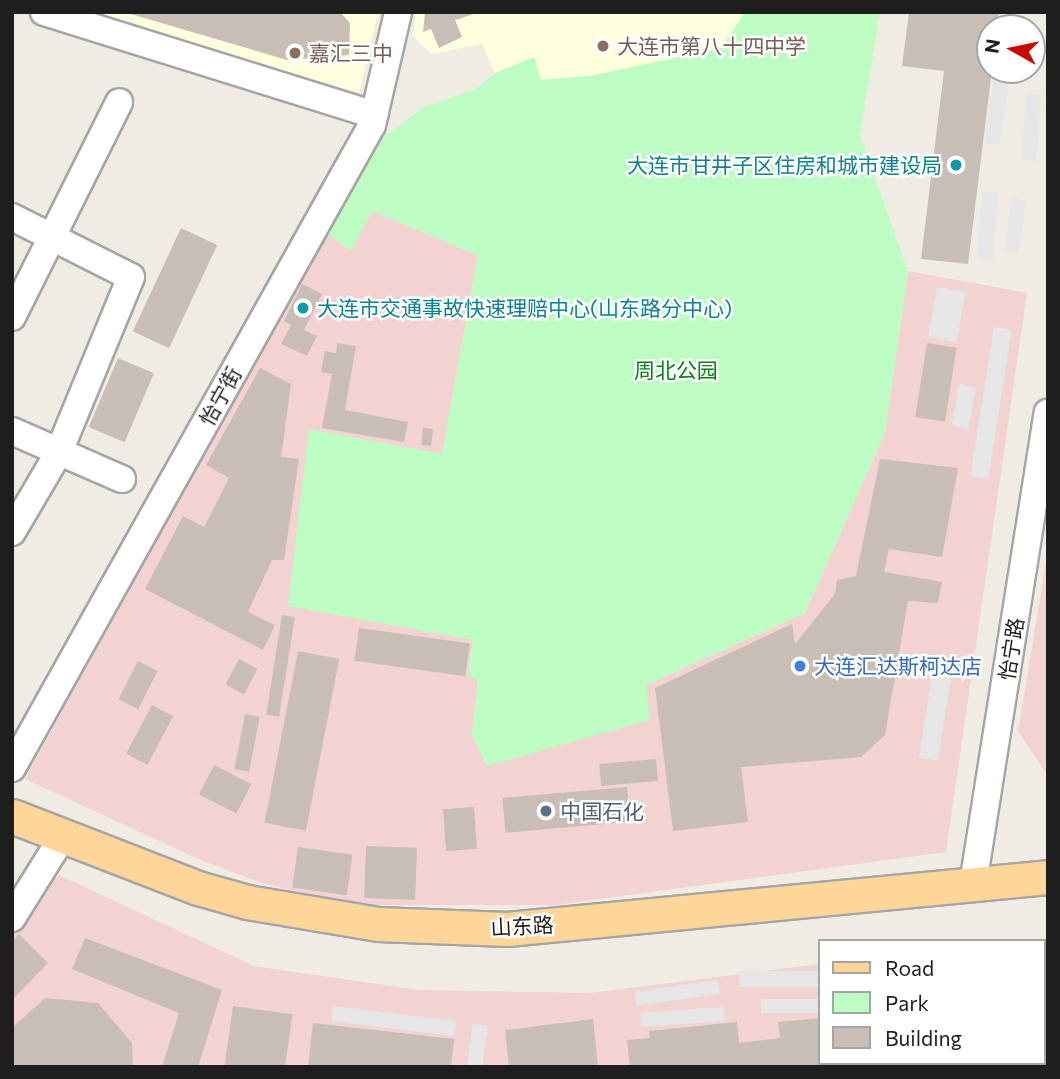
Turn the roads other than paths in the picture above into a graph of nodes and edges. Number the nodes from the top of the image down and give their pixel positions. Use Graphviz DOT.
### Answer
graph roads {
  1 [pos="44,12"];
  2 [pos="398,12"];
  3 [pos="119,102"];
  4 [pos="374,115"];
  5 [pos="12,217"];
  6 [pos="52,237"];
  7 [pos="12,317"];
  8 [pos="1048,413"];
  9 [pos="12,431"];
  10 [pos="59,452"];
  11 [pos="122,479"];
  12 [pos="12,532"];
  13 [pos="12,768"];
  14 [pos="12,816"];
  15 [pos="63,836"];
  16 [pos="1048,877"];
  17 [pos="973,884"];
  18 [pos="12,918"];
  1 -- 4 [label="street"];
  2 -- 4 [label="street, 怡宁街"];
  3 -- 6 [label="street"];
  4 -- 13 [label="street, 怡宁街"];
  5 -- 6 [label="street"];
  6 -- 7 [label="street"];
  6 -- 10 [label="street"];
  8 -- 17 [label="street, 怡宁路"];
  9 -- 10 [label="street"];
  10 -- 11 [label="street"];
  10 -- 12 [label="street"];
  14 -- 15 [label="main road, 山东路"];
  15 -- 17 [label="main road, 山东路"];
  15 -- 18 [label="street"];
  16 -- 17 [label="main road, 山东路"];
}
